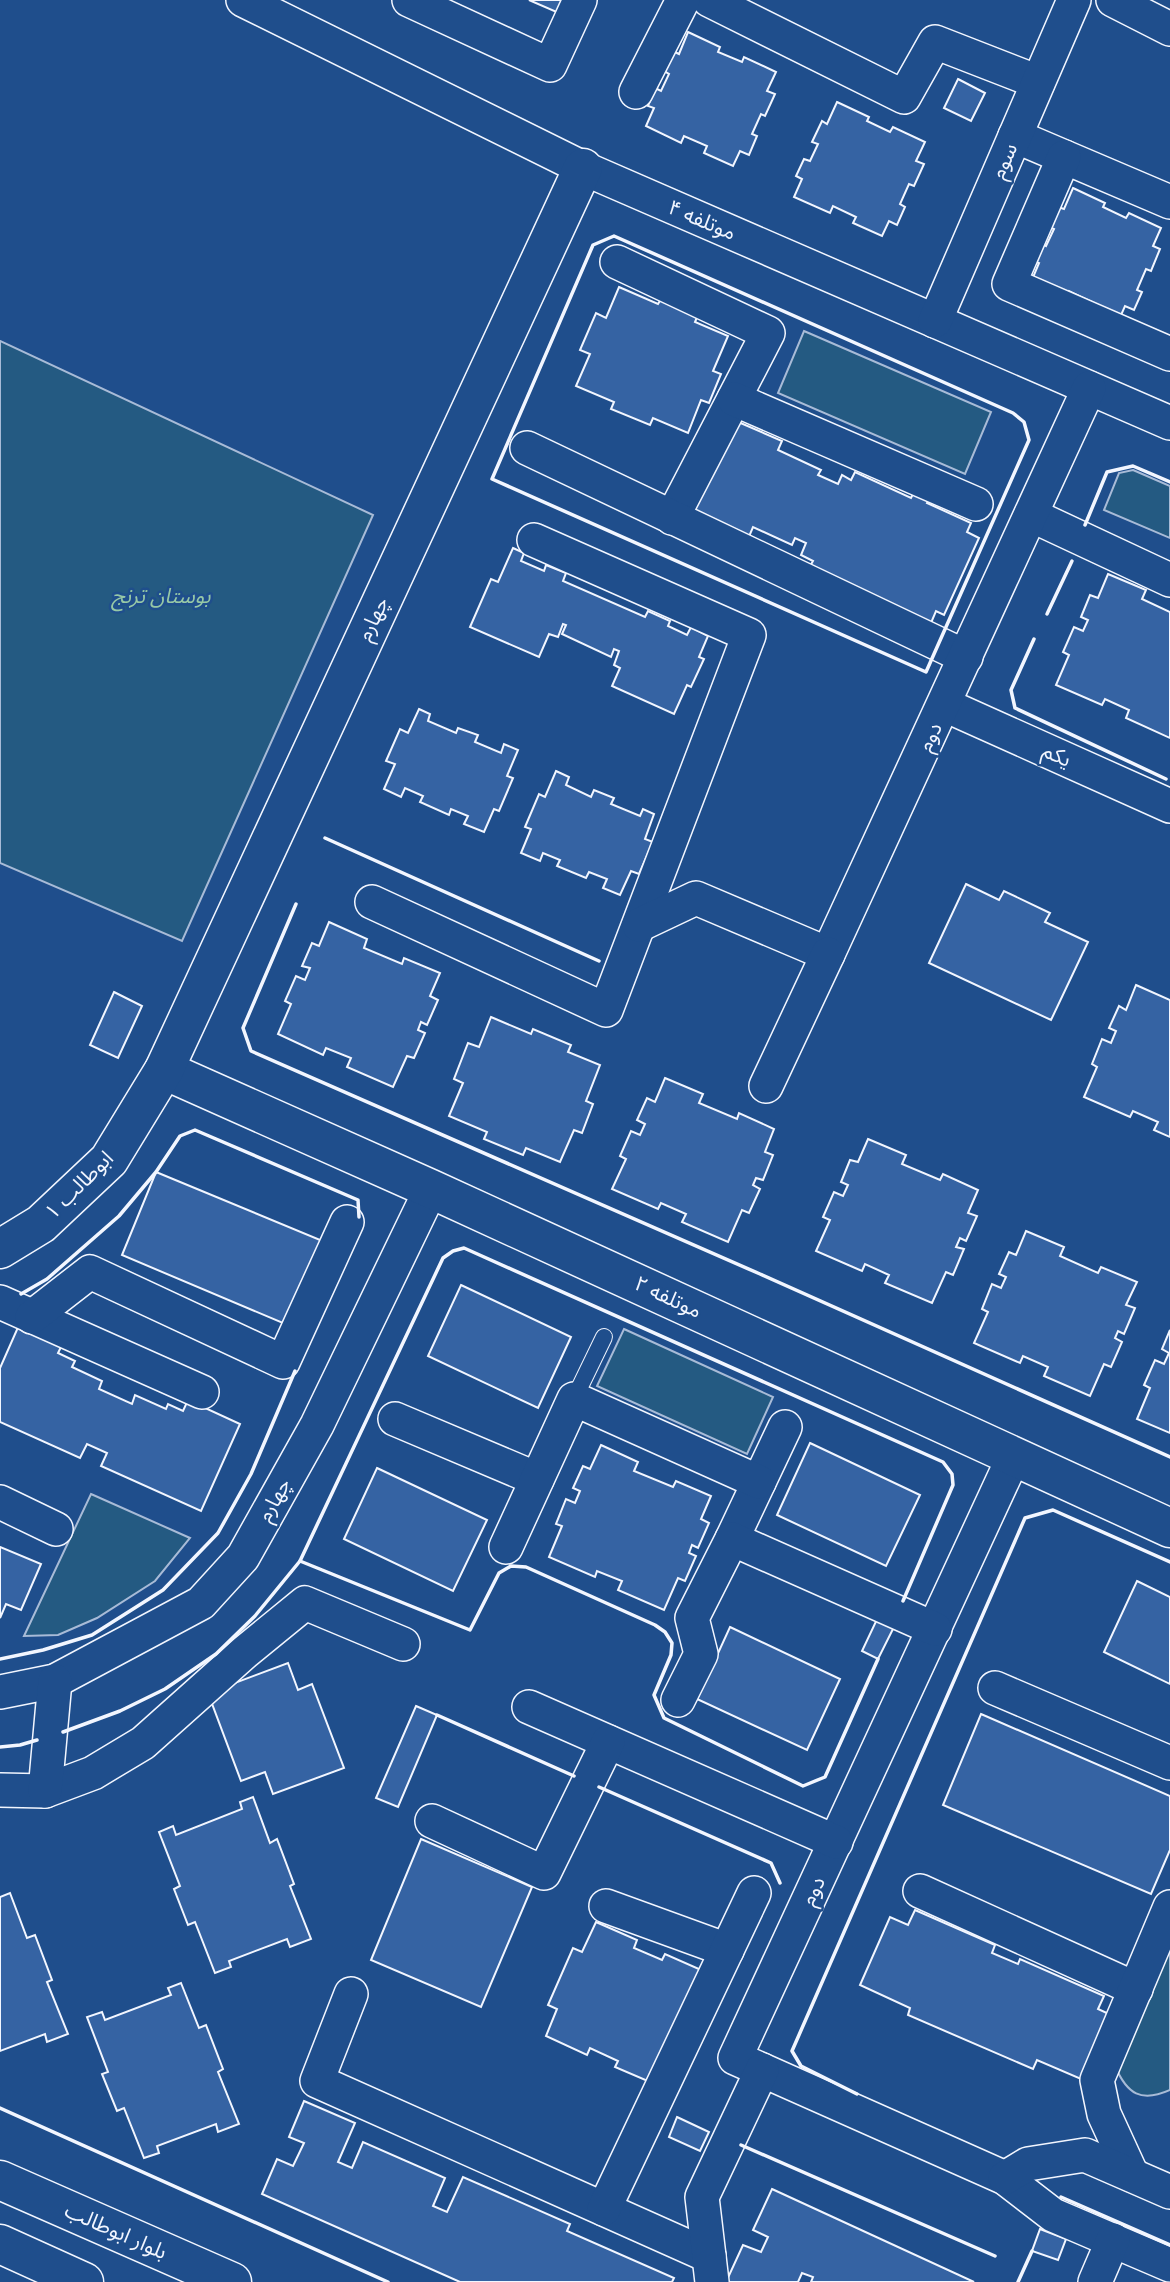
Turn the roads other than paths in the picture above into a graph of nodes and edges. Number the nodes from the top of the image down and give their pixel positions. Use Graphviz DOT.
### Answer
graph roads {
  1 [pos="243,0"];
  2 [pos="409,0"];
  3 [pos="580,0"];
  4 [pos="683,0"];
  5 [pos="709,0"];
  6 [pos="1074,0"];
  7 [pos="1123,2"];
  8 [pos="1170,29"];
  9 [pos="1038,82"];
  10 [pos="636,92"];
  11 [pos="1015,136"];
  12 [pos="1064,157"];
  13 [pos="583,168"];
  14 [pos="1170,202"];
  15 [pos="617,262"];
  16 [pos="935,321"];
  17 [pos="1170,354"];
  18 [pos="1089,388"];
  19 [pos="734,399"];
  20 [pos="1170,423"];
  21 [pos="527,448"];
  22 [pos="976,504"];
  23 [pos="1031,515"];
  24 [pos="673,518"];
  25 [pos="534,540"];
  26 [pos="1170,580"];
  27 [pos="966,657"];
  28 [pos="945,705"];
  29 [pos="1170,806"];
  30 [pos="372,902"];
  31 [pos="639,925"];
  32 [pos="828,954"];
  33 [pos="164,1070"];
  34 [pos="766,1086"];
  35 [pos="431,1189"];
  36 [pos="347,1222"];
  37 [pos="0,1249"];
  38 [pos="0,1303"];
  39 [pos="32,1317"];
  40 [pos="604,1337"];
  41 [pos="202,1392"];
  42 [pos="574,1399"];
  43 [pos="395,1419"];
  44 [pos="785,1427"];
  45 [pos="1014,1456"];
  46 [pos="537,1479"];
  47 [pos="759,1482"];
  48 [pos="0,1502"];
  49 [pos="1170,1528"];
  50 [pos="56,1529"];
  51 [pos="732,1539"];
  52 [pos="506,1547"];
  53 [pos="934,1629"];
  54 [pos="403,1644"];
  55 [pos="55,1681"];
  56 [pos="995,1688"];
  57 [pos="0,1692"];
  58 [pos="678,1700"];
  59 [pos="529,1707"];
  60 [pos="608,1742"];
  61 [pos="1170,1763"];
  62 [pos="0,1790"];
  63 [pos="45,1791"];
  64 [pos="432,1821"];
  65 [pos="836,1842"];
  66 [pos="920,1891"];
  67 [pos="754,1893"];
  68 [pos="606,1906"];
  69 [pos="1170,1907"];
  70 [pos="727,1950"];
  71 [pos="1136,1989"];
  72 [pos="351,1994"];
  73 [pos="761,2070"];
  74 [pos="1132,2175"];
  75 [pos="1004,2178"];
  76 [pos="0,2180"];
  77 [pos="1170,2192"];
  78 [pos="604,2209"];
  79 [pos="1113,2240"];
  80 [pos="0,2244"];
  81 [pos="1170,2265"];
  82 [pos="710,2269"];
  83 [pos="85,2282"];
  84 [pos="232,2282"];
  85 [pos="1095,2282"];
  1 -- 13 [label="street, موتلفه ۴"];
  2 -- 3 [label="street"];
  4 -- 10 [label="street"];
  5 -- 9 [label="street"];
  6 -- 9 [label="street, سوم"];
  7 -- 8 [label="street"];
  9 -- 11 [label="street, سوم"];
  11 -- 12 [label="street"];
  11 -- 16 [label="street, سوم"];
  12 -- 14 [label="street"];
  12 -- 17 [label="street"];
  13 -- 16 [label="street, موتلفه ۴"];
  13 -- 33 [label="street, چهارم"];
  15 -- 19 [label="street"];
  16 -- 18 [label="street, موتلفه ۴"];
  18 -- 20 [label="street, موتلفه ۴"];
  18 -- 23 [label="street, دوم"];
  19 -- 22 [label="street"];
  19 -- 24 [label="street"];
  21 -- 24 [label="street"];
  23 -- 26 [label="street"];
  23 -- 27 [label="street, دوم"];
  24 -- 27 [label="street"];
  25 -- 31 [label="street"];
  27 -- 28 [label="street, دوم"];
  28 -- 29 [label="street, یکم"];
  28 -- 32 [label="street, دوم"];
  30 -- 31 [label="street"];
  31 -- 32 [label="street"];
  32 -- 34 [label="street, دوم"];
  33 -- 35 [label="street, موتلفه ۲"];
  33 -- 37 [label="street, ابوطالب ۱"];
  35 -- 45 [label="street, موتلفه ۲"];
  35 -- 55 [label="street, چهارم"];
  36 -- 39 [label="street"];
  38 -- 39 [label="street"];
  39 -- 41 [label="street"];
  40 -- 42 [label="lane"];
  42 -- 46 [label="street"];
  42 -- 47 [label="street"];
  43 -- 46 [label="street"];
  44 -- 47 [label="street"];
  45 -- 49 [label="street, موتلفه ۲"];
  45 -- 53 [label="street, دوم"];
  46 -- 52 [label="street"];
  47 -- 51 [label="street"];
  48 -- 50 [label="street"];
  51 -- 53 [label="street"];
  51 -- 58 [label="street"];
  53 -- 65 [label="street, دوم"];
  54 -- 63 [label="street"];
  55 -- 57 [label="street, چهارم"];
  55 -- 63 [label="street"];
  56 -- 61 [label="street"];
  59 -- 60 [label="street"];
  60 -- 64 [label="street"];
  60 -- 65 [label="street"];
  62 -- 63 [label="street"];
  65 -- 73 [label="street, دوم"];
  66 -- 71 [label="street"];
  67 -- 70 [label="street"];
  68 -- 70 [label="street"];
  69 -- 71 [label="street"];
  70 -- 78 [label="street"];
  71 -- 74 [label="street"];
  72 -- 78 [label="street"];
  73 -- 75 [label="street, دوم"];
  73 -- 82 [label="street"];
  74 -- 75 [label="street"];
  74 -- 77 [label="street"];
  75 -- 79 [label="street, دوم"];
  76 -- 84 [label="street, بلوار ابوطالب"];
  78 -- 82 [label="street"];
  79 -- 81 [label="street, دوم"];
  79 -- 85 [label="street"];
  80 -- 83 [label="street"];
}
